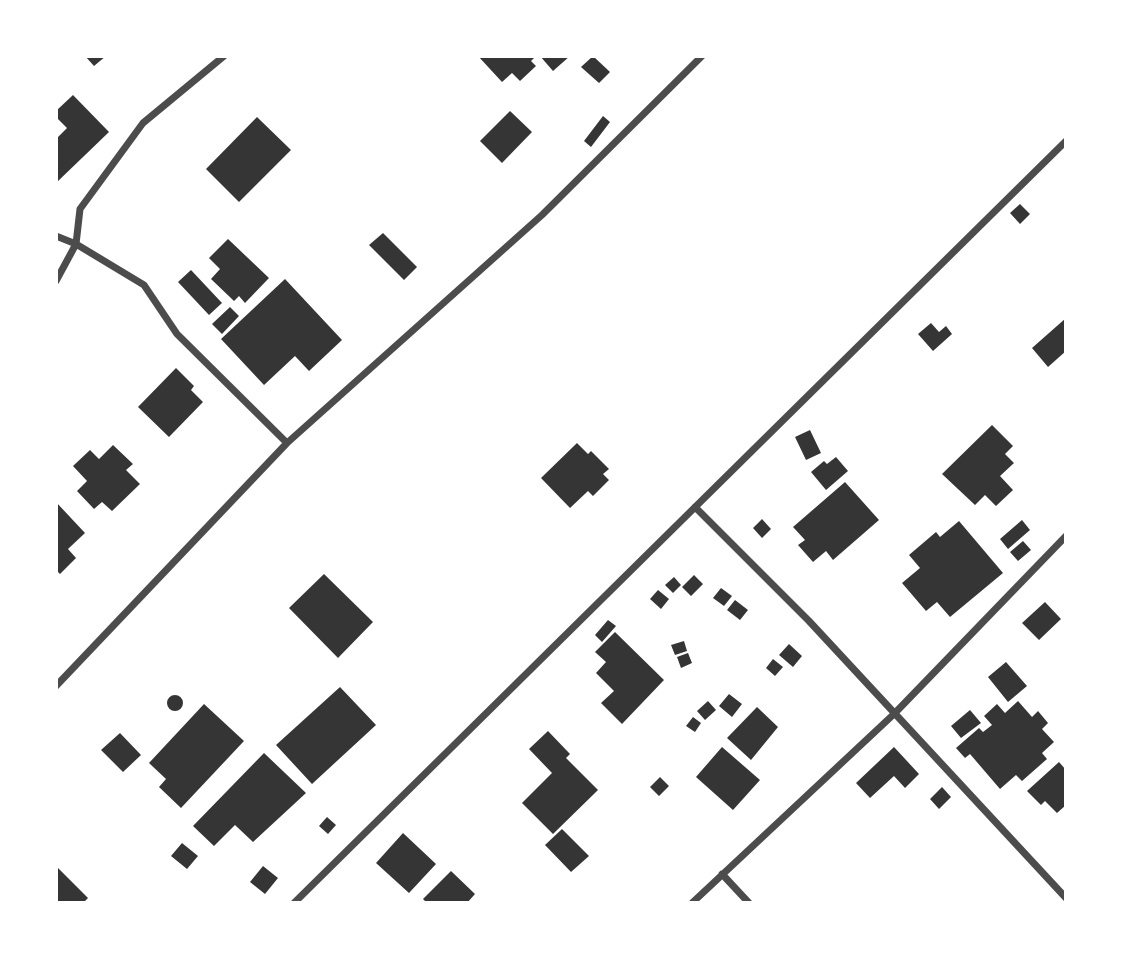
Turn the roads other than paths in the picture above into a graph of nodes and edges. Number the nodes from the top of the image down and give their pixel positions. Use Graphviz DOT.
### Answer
graph roads {
  1 [pos="224,56"];
  2 [pos="702,56"];
  3 [pos="1066,141"];
  4 [pos="56,236"];
  5 [pos="76,244"];
  6 [pos="56,281"];
  7 [pos="287,443"];
  8 [pos="695,507"];
  9 [pos="1066,536"];
  10 [pos="56,686"];
  11 [pos="894,714"];
  12 [pos="722,874"];
  13 [pos="1066,898"];
  14 [pos="293,903"];
  15 [pos="692,903"];
  16 [pos="749,903"];
  1 -- 5 [label="street"];
  2 -- 7 [label="street"];
  3 -- 8 [label="street"];
  4 -- 5 [label="street"];
  5 -- 6 [label="street"];
  5 -- 7 [label="street"];
  7 -- 10 [label="street"];
  8 -- 11 [label="street"];
  8 -- 14 [label="street"];
  9 -- 11 [label="street"];
  11 -- 12 [label="street"];
  11 -- 13 [label="street"];
  12 -- 15 [label="street"];
  12 -- 16 [label="street"];
}
